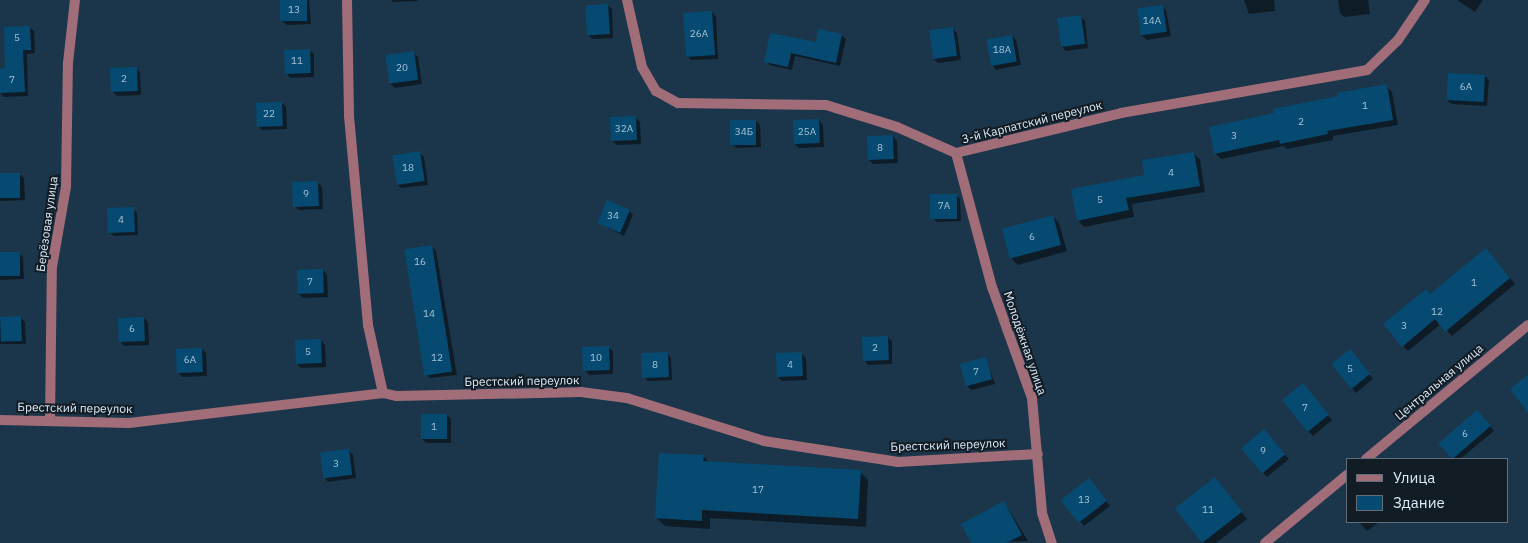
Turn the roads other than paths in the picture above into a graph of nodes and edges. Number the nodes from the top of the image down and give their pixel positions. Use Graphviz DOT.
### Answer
graph roads {
  1 [pos="75,0"];
  2 [pos="347,0"];
  3 [pos="627,0"];
  4 [pos="1425,0"];
  5 [pos="956,153"];
  6 [pos="1528,325"];
  7 [pos="383,392"];
  8 [pos="0,420"];
  9 [pos="50,421"];
  10 [pos="1038,454"];
  11 [pos="1367,458"];
  12 [pos="1346,476"];
  13 [pos="1052,543"];
  14 [pos="1265,543"];
  1 -- 9 [label="street, Берёзовая улица"];
  2 -- 7 [label="street"];
  3 -- 5 [label="street, 3-й Карпатский переулок"];
  4 -- 5 [label="street, 3-й Карпатский переулок"];
  5 -- 10 [label="street, Молодёжная улица"];
  6 -- 11 [label="street, Центральная улица"];
  7 -- 9 [label="street, Брестский переулок"];
  7 -- 10 [label="street, Брестский переулок"];
  8 -- 9 [label="street, Брестский переулок"];
  10 -- 13 [label="street, Молодёжная улица"];
  12 -- 14 [label="street"];
}
